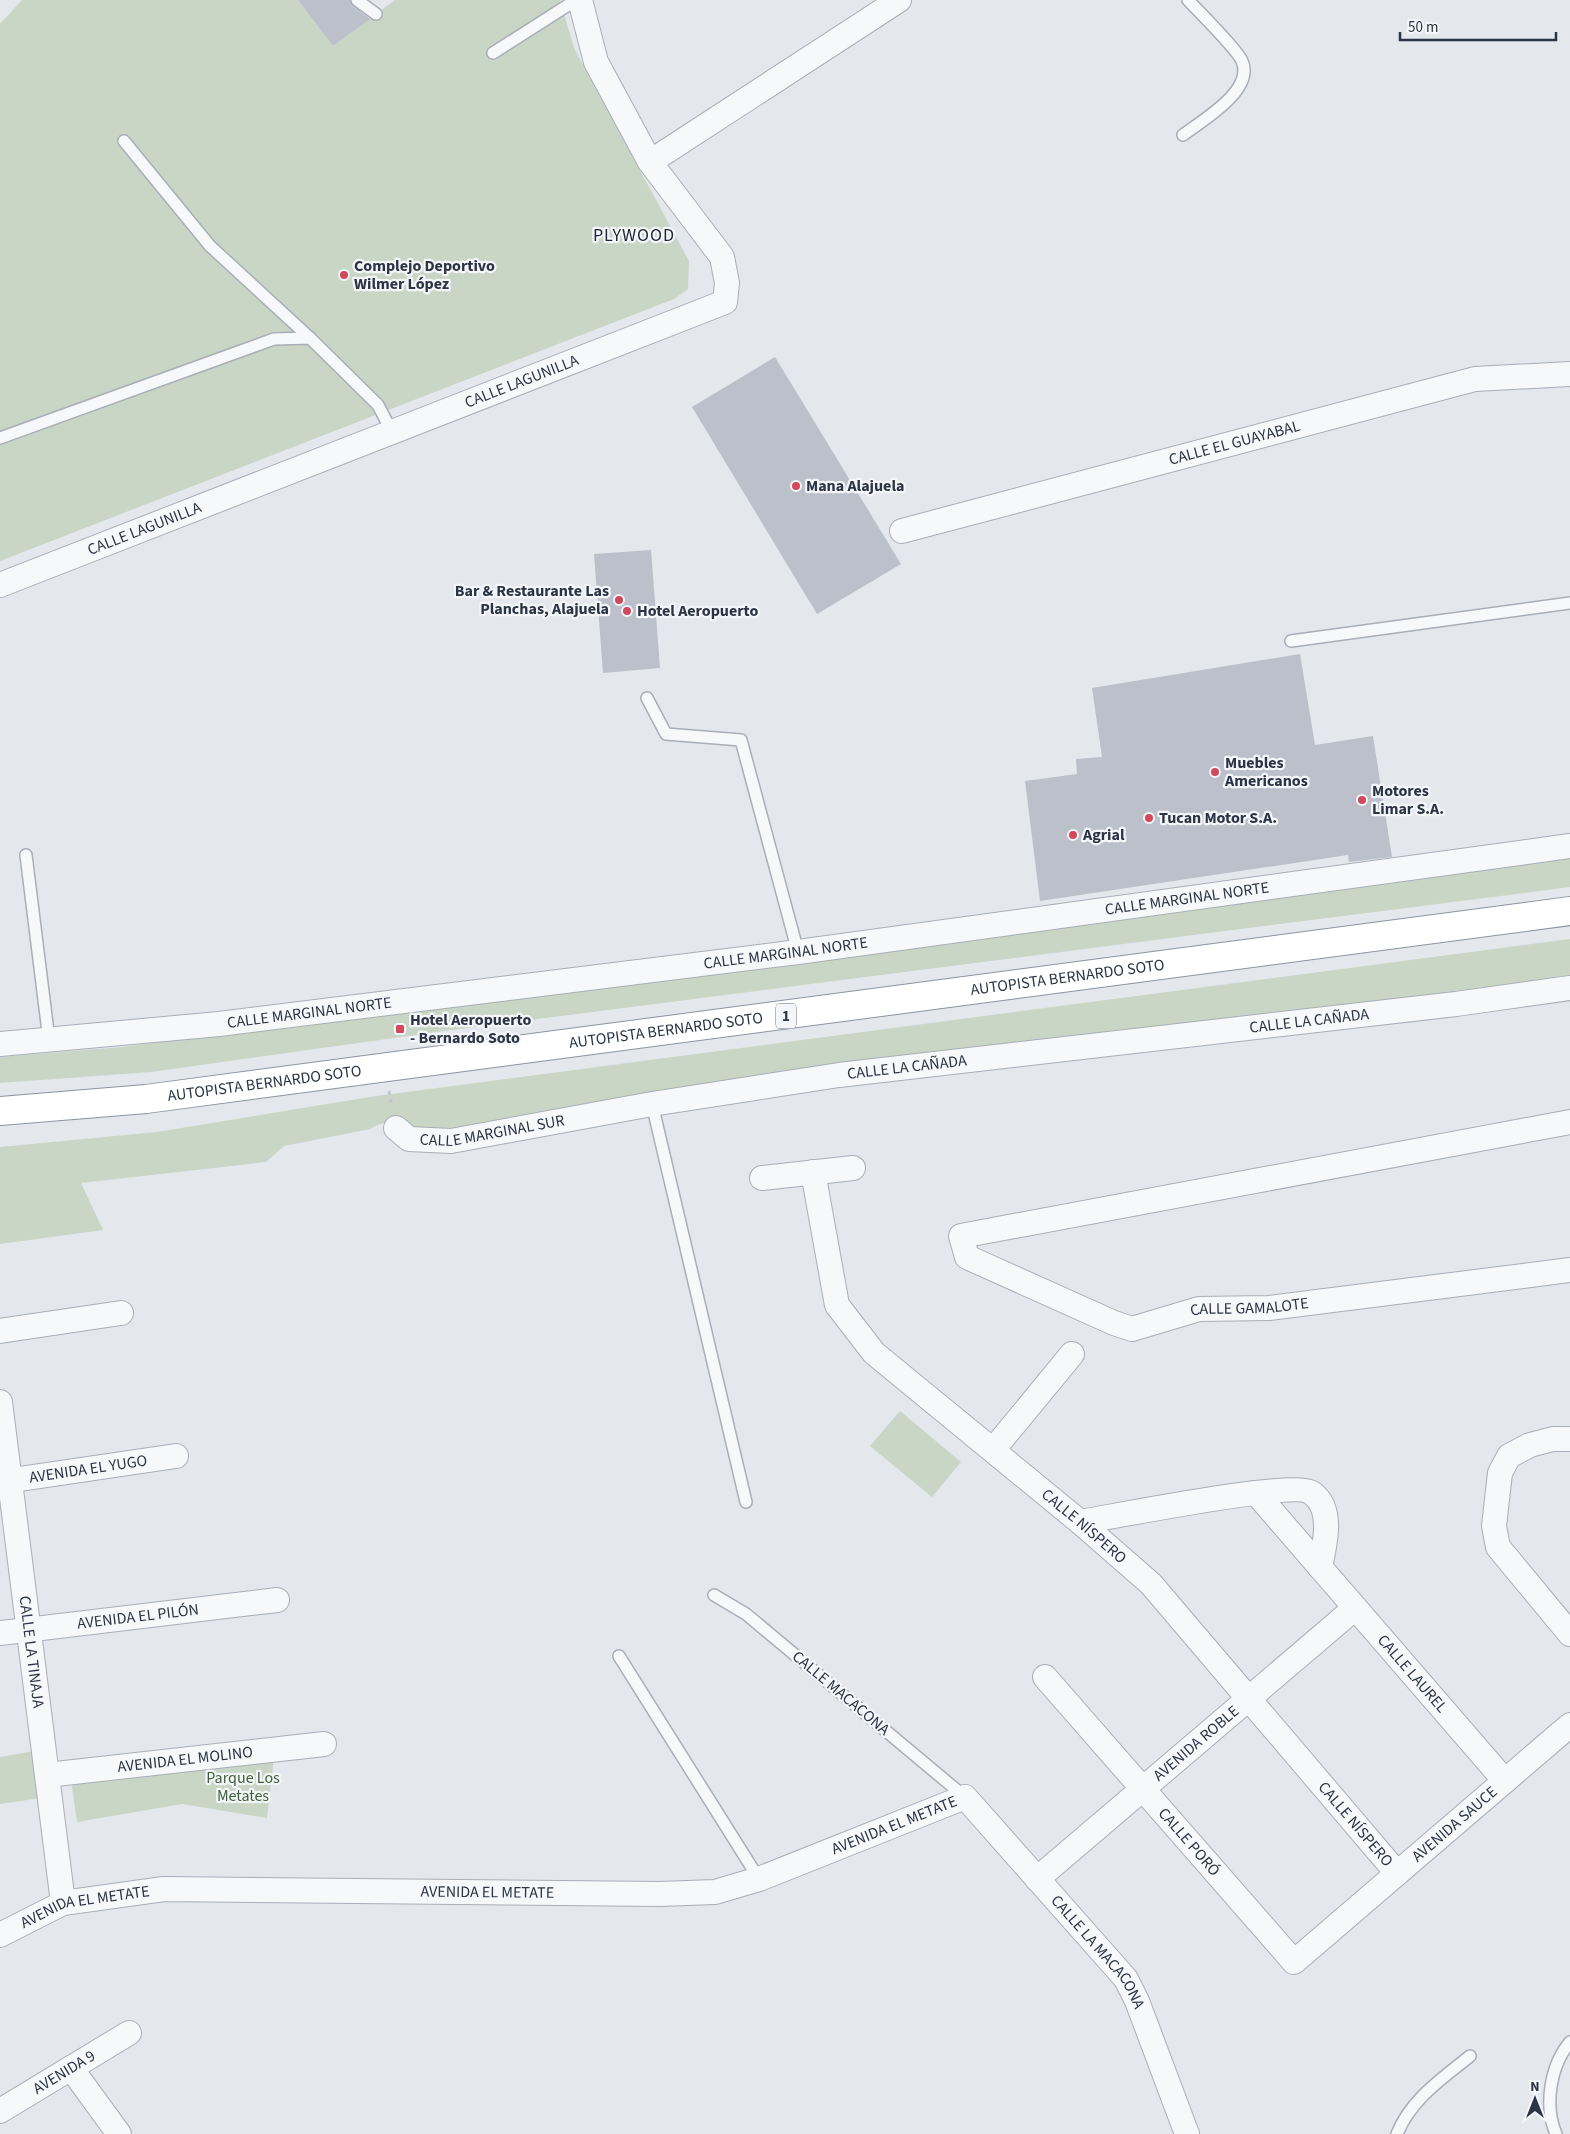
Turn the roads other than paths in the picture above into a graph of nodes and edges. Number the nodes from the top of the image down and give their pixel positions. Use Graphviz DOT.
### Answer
graph roads {
  1 [pos="357,0"];
  2 [pos="576,0"];
  3 [pos="580,0"];
  4 [pos="899,0"];
  5 [pos="1188,0"];
  6 [pos="376,14"];
  7 [pos="493,53"];
  8 [pos="1184,134"];
  9 [pos="124,141"];
  10 [pos="650,162"];
  11 [pos="310,338"];
  12 [pos="1570,374"];
  13 [pos="392,432"];
  14 [pos="0,438"];
  15 [pos="902,531"];
  16 [pos="0,585"];
  17 [pos="1570,603"];
  18 [pos="1291,641"];
  19 [pos="647,698"];
  20 [pos="1570,846"];
  21 [pos="26,855"];
  22 [pos="1570,911"];
  23 [pos="798,952"];
  24 [pos="1570,988"];
  25 [pos="49,1040"];
  26 [pos="0,1044"];
  27 [pos="652,1104"];
  28 [pos="0,1111"];
  29 [pos="1570,1122"];
  30 [pos="396,1128"];
  31 [pos="853,1168"];
  32 [pos="813,1172"];
  33 [pos="762,1178"];
  34 [pos="1570,1270"];
  35 [pos="121,1313"];
  36 [pos="0,1331"];
  37 [pos="1072,1354"];
  38 [pos="0,1402"];
  39 [pos="1570,1439"];
  40 [pos="993,1450"];
  41 [pos="176,1456"];
  42 [pos="5,1481"];
  43 [pos="1256,1493"];
  44 [pos="746,1502"];
  45 [pos="1080,1522"];
  46 [pos="1320,1567"];
  47 [pos="714,1595"];
  48 [pos="276,1600"];
  49 [pos="1355,1608"];
  50 [pos="29,1629"];
  51 [pos="0,1633"];
  52 [pos="1570,1634"];
  53 [pos="619,1656"];
  54 [pos="1045,1677"];
  55 [pos="1251,1699"];
  56 [pos="1570,1725"];
  57 [pos="324,1744"];
  58 [pos="47,1775"];
  59 [pos="1505,1781"];
  60 [pos="1143,1790"];
  61 [pos="965,1797"];
  62 [pos="1397,1873"];
  63 [pos="1037,1879"];
  64 [pos="759,1880"];
  65 [pos="63,1903"];
  66 [pos="0,1934"];
  67 [pos="1294,1962"];
  68 [pos="129,2033"];
  69 [pos="1570,2042"];
  70 [pos="1470,2056"];
  71 [pos="71,2068"];
  72 [pos="0,2111"];
  73 [pos="119,2134"];
  74 [pos="1187,2134"];
  75 [pos="1397,2134"];
  76 [pos="1556,2134"];
  1 -- 6 [label="lane"];
  2 -- 7 [label="lane"];
  3 -- 10 [label="street, CALLE LAGUNILLA"];
  4 -- 10 [label="street"];
  5 -- 8 [label="lane"];
  9 -- 11 [label="lane"];
  10 -- 13 [label="street, CALLE LAGUNILLA"];
  11 -- 13 [label="lane"];
  11 -- 14 [label="lane"];
  12 -- 15 [label="street, CALLE EL GUAYABAL"];
  13 -- 16 [label="street, CALLE LAGUNILLA"];
  17 -- 18 [label="lane"];
  19 -- 23 [label="lane"];
  20 -- 23 [label="street, CALLE MARGINAL NORTE"];
  21 -- 25 [label="lane"];
  22 -- 28 [label="highway, AUTOPISTA BERNARDO SOTO / 1"];
  23 -- 25 [label="street, CALLE MARGINAL NORTE"];
  24 -- 27 [label="street, CALLE LA CAÑADA"];
  25 -- 26 [label="street, CALLE MARGINAL NORTE"];
  27 -- 30 [label="street, CALLE MARGINAL SUR"];
  27 -- 44 [label="lane"];
  29 -- 34 [label="street, CALLE GAMALOTE"];
  31 -- 32 [label="street"];
  32 -- 33 [label="street"];
  32 -- 40 [label="street, CALLE NÍSPERO"];
  35 -- 36 [label="street"];
  37 -- 40 [label="street"];
  38 -- 42 [label="street, CALLE LA TINAJA"];
  39 -- 52 [label="street"];
  40 -- 45 [label="street, CALLE NÍSPERO"];
  41 -- 42 [label="street, AVENIDA EL YUGO"];
  42 -- 50 [label="street, CALLE LA TINAJA"];
  43 -- 45 [label="street"];
  43 -- 46 [label="street, CALLE LAUREL"];
  43 -- 46 [label="street"];
  45 -- 55 [label="street, CALLE NÍSPERO"];
  46 -- 49 [label="street, CALLE LAUREL"];
  47 -- 61 [label="lane, CALLE MACACONA"];
  48 -- 50 [label="street, AVENIDA EL PILÓN"];
  49 -- 55 [label="street, AVENIDA ROBLE"];
  49 -- 59 [label="street, CALLE LAUREL"];
  50 -- 51 [label="street, AVENIDA EL PILÓN"];
  50 -- 58 [label="street, CALLE LA TINAJA"];
  53 -- 64 [label="lane"];
  54 -- 60 [label="street, CALLE PORÓ"];
  55 -- 60 [label="street, AVENIDA ROBLE"];
  55 -- 62 [label="street, CALLE NÍSPERO"];
  56 -- 59 [label="street, AVENIDA SAUCE"];
  57 -- 58 [label="street, AVENIDA EL MOLINO"];
  58 -- 65 [label="street, CALLE LA TINAJA"];
  59 -- 62 [label="street, AVENIDA SAUCE"];
  60 -- 63 [label="street, AVENIDA ROBLE"];
  60 -- 67 [label="street, CALLE PORÓ"];
  61 -- 63 [label="street, CALLE LA MACACONA"];
  61 -- 64 [label="street, AVENIDA EL METATE"];
  62 -- 67 [label="street, AVENIDA SAUCE"];
  63 -- 74 [label="street, CALLE LA MACACONA"];
  64 -- 65 [label="street, AVENIDA EL METATE"];
  65 -- 66 [label="street, AVENIDA EL METATE"];
  68 -- 71 [label="street, AVENIDA 9"];
  69 -- 76 [label="lane"];
  70 -- 75 [label="lane"];
  71 -- 72 [label="street, AVENIDA 9"];
  71 -- 73 [label="street"];
}
